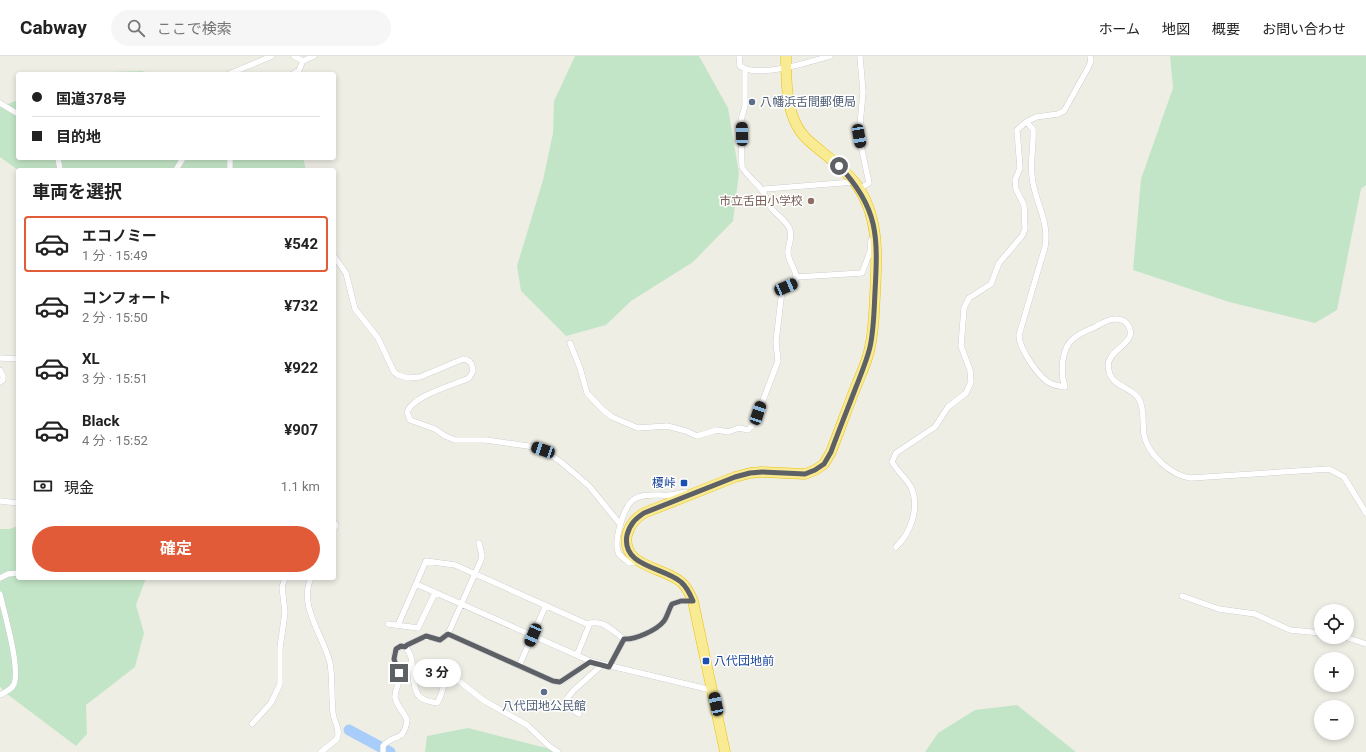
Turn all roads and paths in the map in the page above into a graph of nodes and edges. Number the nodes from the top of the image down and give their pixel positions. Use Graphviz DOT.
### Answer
graph roads {
  1 [pos="272,56"];
  2 [pos="294,56"];
  3 [pos="314,56"];
  4 [pos="739,56"];
  5 [pos="786,56"];
  6 [pos="830,56"];
  7 [pos="860,56"];
  8 [pos="1090,56"];
  9 [pos="303,61"];
  10 [pos="786,68"];
  11 [pos="744,70"];
  12 [pos="234,72"];
  13 [pos="296,72"];
  14 [pos="0,103"];
  15 [pos="16,113"];
  16 [pos="1026,122"];
  17 [pos="857,185"];
  18 [pos="762,191"];
  19 [pos="873,223"];
  20 [pos="336,259"];
  21 [pos="797,277"];
  22 [pos="570,343"];
  23 [pos="0,358"];
  24 [pos="16,359"];
  25 [pos="0,370"];
  26 [pos="0,382"];
  27 [pos="688,496"];
  28 [pos="0,501"];
  29 [pos="16,504"];
  30 [pos="1366,513"];
  31 [pos="620,524"];
  32 [pos="479,543"];
  33 [pos="896,547"];
  34 [pos="638,561"];
  35 [pos="16,573"];
  36 [pos="475,573"];
  37 [pos="0,578"];
  38 [pos="284,580"];
  39 [pos="310,580"];
  40 [pos="416,584"];
  41 [pos="435,593"];
  42 [pos="0,594"];
  43 [pos="1182,596"];
  44 [pos="693,601"];
  45 [pos="462,604"];
  46 [pos="546,605"];
  47 [pos="590,623"];
  48 [pos="388,624"];
  49 [pos="398,625"];
  50 [pos="1314,632"];
  51 [pos="448,634"];
  52 [pos="533,635"];
  53 [pos="624,639"];
  54 [pos="1354,640"];
  55 [pos="1366,644"];
  56 [pos="405,647"];
  57 [pos="577,655"];
  58 [pos="590,662"];
  59 [pos="602,665"];
  60 [pos="519,666"];
  61 [pos="609,667"];
  62 [pos="713,689"];
  63 [pos="0,695"];
  64 [pos="579,714"];
  65 [pos="252,724"];
  66 [pos="320,752"];
  67 [pos="383,752"];
  68 [pos="558,752"];
  69 [pos="725,752"];
  1 -- 12 [label="street"];
  2 -- 9 [label="street"];
  3 -- 9 [label="street"];
  4 -- 11 [label="street"];
  5 -- 10 [label="highway"];
  6 -- 10 [label="street"];
  7 -- 17 [label="street"];
  8 -- 16 [label="street"];
  9 -- 13 [label="street"];
  10 -- 11 [label="street"];
  10 -- 17 [label="highway"];
  11 -- 18 [label="street"];
  14 -- 15 [label="street"];
  16 -- 30 [label="street"];
  16 -- 33 [label="street"];
  17 -- 18 [label="street"];
  17 -- 19 [label="highway"];
  18 -- 21 [label="street"];
  19 -- 21 [label="street"];
  19 -- 27 [label="highway"];
  20 -- 31 [label="street"];
  21 -- 22 [label="street"];
  23 -- 24 [label="street"];
  25 -- 26 [label="street"];
  27 -- 31 [label="street"];
  27 -- 34 [label="highway"];
  28 -- 29 [label="street"];
  31 -- 34 [label="street"];
  32 -- 36 [label="street"];
  34 -- 44 [label="highway"];
  35 -- 37 [label="street"];
  36 -- 40 [label="street"];
  36 -- 45 [label="street"];
  36 -- 46 [label="street"];
  38 -- 65 [label="street"];
  39 -- 66 [label="street"];
  40 -- 41 [label="street"];
  40 -- 49 [label="street"];
  41 -- 45 [label="street"];
  41 -- 49 [label="street"];
  42 -- 63 [label="street"];
  43 -- 50 [label="street"];
  44 -- 53 [label="street"];
  44 -- 62 [label="highway"];
  45 -- 51 [label="street"];
  45 -- 52 [label="street"];
  46 -- 47 [label="street"];
  46 -- 52 [label="street"];
  47 -- 53 [label="street"];
  47 -- 57 [label="street"];
  48 -- 49 [label="street"];
  51 -- 56 [label="street"];
  51 -- 60 [label="street"];
  52 -- 57 [label="street"];
  52 -- 60 [label="street"];
  53 -- 61 [label="street"];
  54 -- 55 [label="street"];
  56 -- 67 [label="street"];
  56 -- 68 [label="street"];
  57 -- 58 [label="street"];
  58 -- 59 [label="street"];
  58 -- 60 [label="street"];
  59 -- 61 [label="street"];
  59 -- 64 [label="street"];
  61 -- 62 [label="street"];
  62 -- 69 [label="highway"];
}
